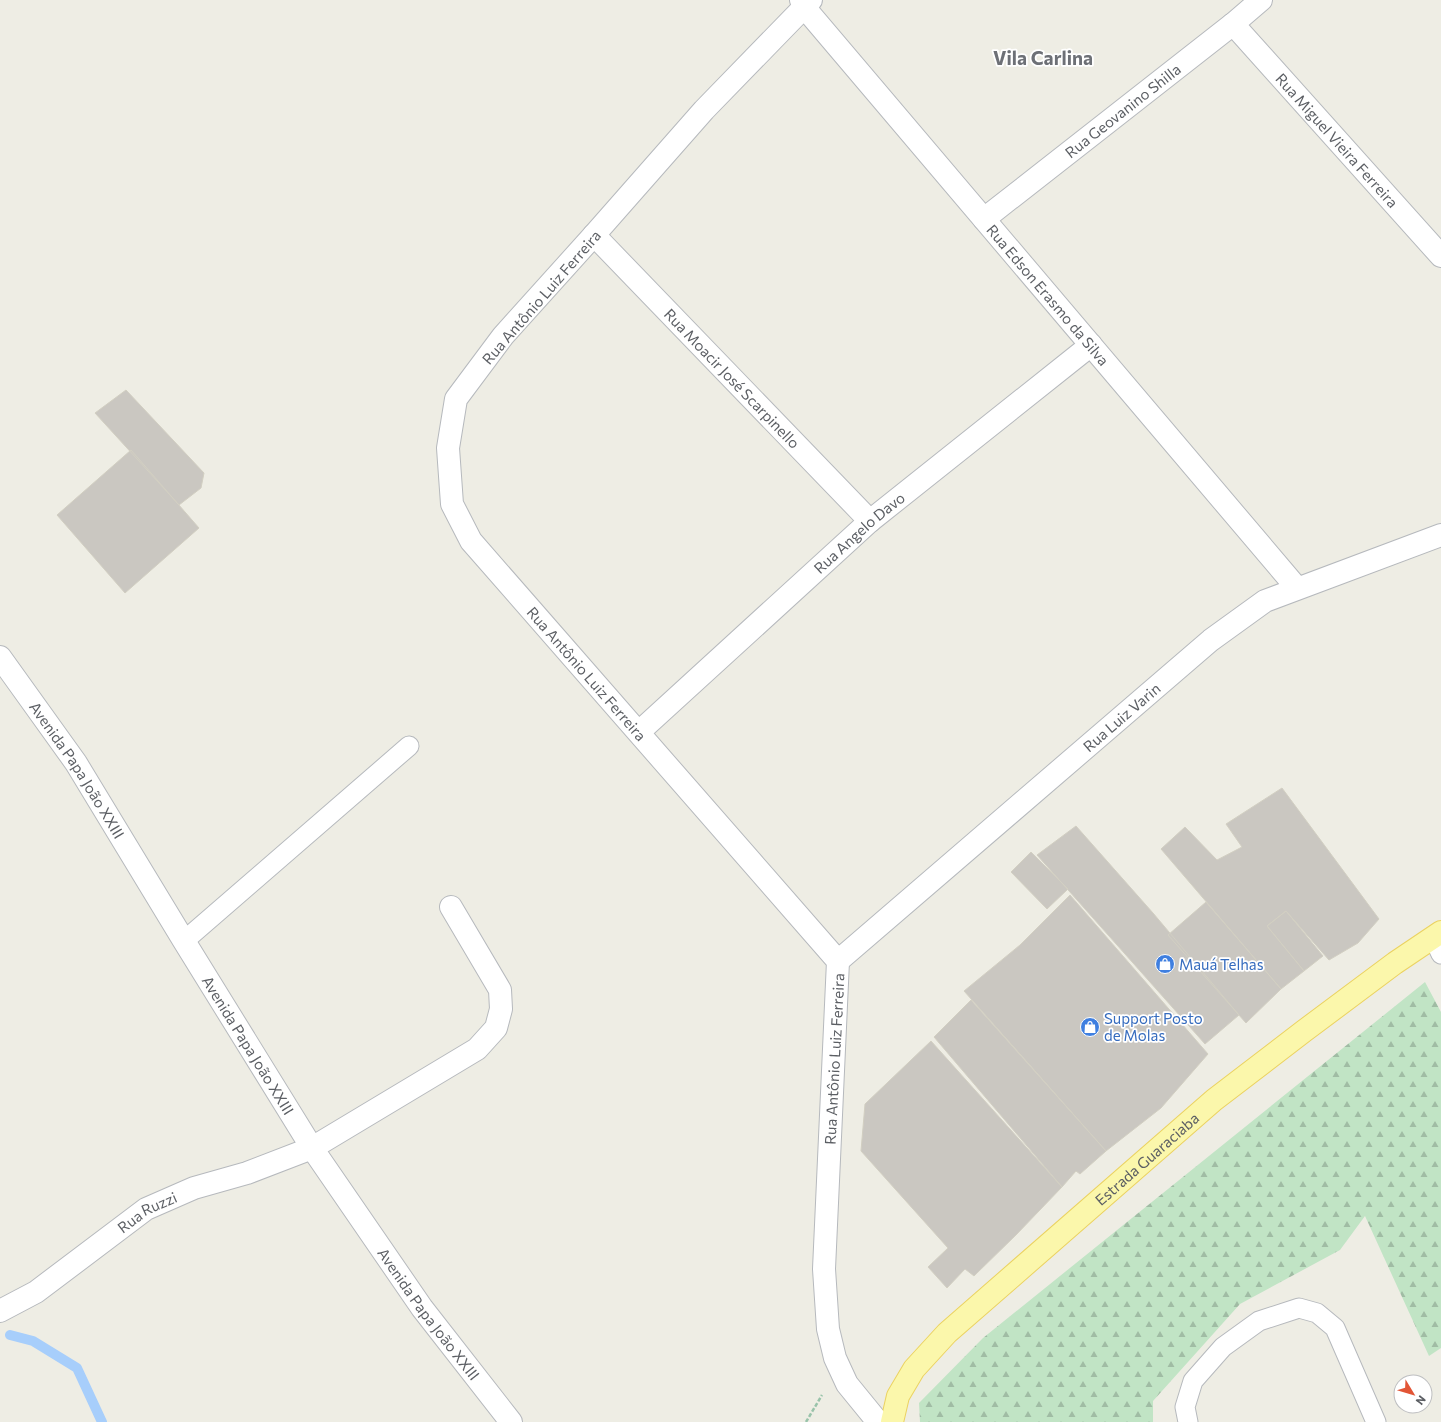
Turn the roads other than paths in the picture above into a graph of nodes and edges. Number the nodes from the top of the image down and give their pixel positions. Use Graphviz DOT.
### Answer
graph roads {
  1 [pos="1261,0"];
  2 [pos="805,2"];
  3 [pos="1233,24"];
  4 [pos="984,219"];
  5 [pos="594,235"];
  6 [pos="1441,256"];
  7 [pos="1091,345"];
  8 [pos="870,521"];
  9 [pos="1441,535"];
  10 [pos="1297,588"];
  11 [pos="0,657"];
  12 [pos="638,732"];
  13 [pos="409,746"];
  14 [pos="451,907"];
  15 [pos="184,941"];
  16 [pos="1438,941"];
  17 [pos="838,961"];
  18 [pos="312,1148"];
  19 [pos="0,1311"];
  20 [pos="511,1422"];
  21 [pos="878,1422"];
  22 [pos="892,1422"];
  23 [pos="1188,1422"];
  24 [pos="1376,1422"];
  1 -- 3 [label="street, Rua Geovanino Shilla"];
  2 -- 4 [label="street, Rua Edson Erasmo da Silva"];
  2 -- 5 [label="street, Rua Antônio Luiz Ferreira"];
  3 -- 4 [label="street, Rua Geovanino Shilla"];
  3 -- 6 [label="street, Rua Miguel Vieira Ferreira"];
  4 -- 7 [label="street, Rua Edson Erasmo da Silva"];
  5 -- 8 [label="street, Rua Moacir José Scarpinello"];
  5 -- 12 [label="street, Rua Antônio Luiz Ferreira"];
  7 -- 8 [label="street, Rua Angelo Davo"];
  7 -- 10 [label="street, Rua Edson Erasmo da Silva"];
  8 -- 12 [label="street, Rua Angelo Davo"];
  9 -- 10 [label="street, Rua Luiz Varin"];
  10 -- 17 [label="street, Rua Luiz Varin"];
  11 -- 15 [label="street, Avenida Papa João XXIII"];
  12 -- 17 [label="street, Rua Antônio Luiz Ferreira"];
  13 -- 15 [label="lane"];
  14 -- 18 [label="street, Rua Ruzzi"];
  15 -- 18 [label="street, Avenida Papa João XXIII"];
  16 -- 22 [label="main road, Estrada Guaraciaba"];
  17 -- 21 [label="street, Rua Antônio Luiz Ferreira"];
  18 -- 19 [label="street, Rua Ruzzi"];
  18 -- 20 [label="street, Avenida Papa João XXIII"];
  23 -- 24 [label="lane"];
}
